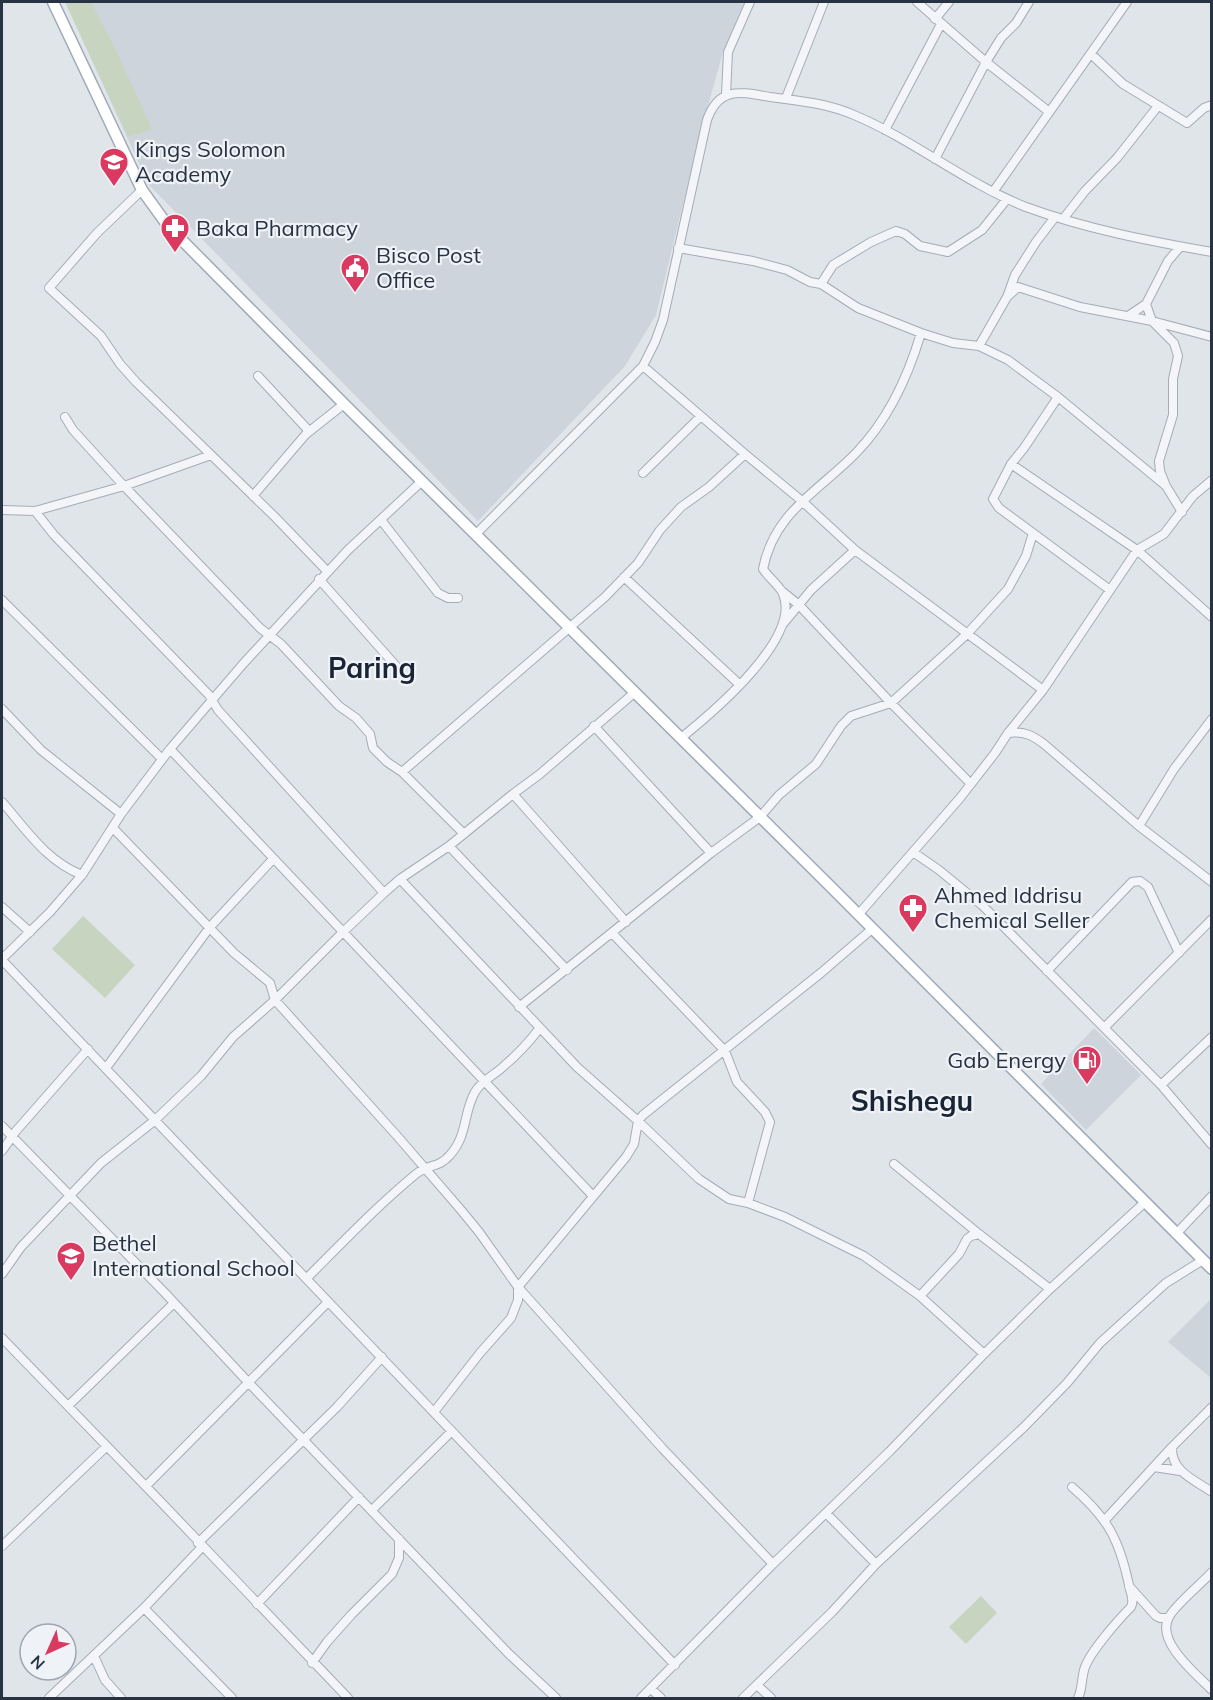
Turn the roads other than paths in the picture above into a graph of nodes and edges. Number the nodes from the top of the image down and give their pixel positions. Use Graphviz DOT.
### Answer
graph roads {
  1 [pos="53,2"];
  2 [pos="750,2"];
  3 [pos="824,2"];
  4 [pos="916,2"];
  5 [pos="949,2"];
  6 [pos="1029,2"];
  7 [pos="1127,2"];
  8 [pos="938,21"];
  9 [pos="1091,54"];
  10 [pos="986,62"];
  11 [pos="726,94"];
  12 [pos="786,98"];
  13 [pos="1212,105"];
  14 [pos="1158,106"];
  15 [pos="1048,111"];
  16 [pos="885,130"];
  17 [pos="934,159"];
  18 [pos="142,190"];
  19 [pos="993,192"];
  20 [pos="1007,199"];
  21 [pos="1059,218"];
  22 [pos="1180,246"];
  23 [pos="678,248"];
  24 [pos="1212,252"];
  25 [pos="1016,275"];
  26 [pos="820,285"];
  27 [pos="1018,287"];
  28 [pos="1007,297"];
  29 [pos="1146,304"];
  30 [pos="1128,316"];
  31 [pos="1152,321"];
  32 [pos="921,333"];
  33 [pos="1212,337"];
  34 [pos="979,346"];
  35 [pos="643,366"];
  36 [pos="258,376"];
  37 [pos="1058,397"];
  38 [pos="344,404"];
  39 [pos="701,416"];
  40 [pos="65,417"];
  41 [pos="309,431"];
  42 [pos="745,454"];
  43 [pos="211,455"];
  44 [pos="1011,464"];
  45 [pos="643,473"];
  46 [pos="1212,480"];
  47 [pos="422,482"];
  48 [pos="124,486"];
  49 [pos="1166,486"];
  50 [pos="253,496"];
  51 [pos="802,501"];
  52 [pos="2,510"];
  53 [pos="35,510"];
  54 [pos="1182,512"];
  55 [pos="381,520"];
  56 [pos="1033,533"];
  57 [pos="476,534"];
  58 [pos="855,550"];
  59 [pos="1137,550"];
  60 [pos="327,571"];
  61 [pos="624,577"];
  62 [pos="320,579"];
  63 [pos="1110,590"];
  64 [pos="783,592"];
  65 [pos="458,598"];
  66 [pos="2,600"];
  67 [pos="799,605"];
  68 [pos="1212,617"];
  69 [pos="783,624"];
  70 [pos="569,628"];
  71 [pos="269,634"];
  72 [pos="967,634"];
  73 [pos="396,666"];
  74 [pos="739,684"];
  75 [pos="1043,690"];
  76 [pos="634,693"];
  77 [pos="212,700"];
  78 [pos="891,703"];
  79 [pos="2,710"];
  80 [pos="1212,719"];
  81 [pos="594,726"];
  82 [pos="1008,733"];
  83 [pos="681,738"];
  84 [pos="170,749"];
  85 [pos="162,759"];
  86 [pos="402,772"];
  87 [pos="970,783"];
  88 [pos="513,794"];
  89 [pos="2,802"];
  90 [pos="121,814"];
  91 [pos="760,817"];
  92 [pos="1139,826"];
  93 [pos="113,828"];
  94 [pos="464,834"];
  95 [pos="449,846"];
  96 [pos="913,852"];
  97 [pos="711,853"];
  98 [pos="273,859"];
  99 [pos="82,875"];
  100 [pos="400,879"];
  101 [pos="1212,882"];
  102 [pos="384,893"];
  103 [pos="2,907"];
  104 [pos="858,915"];
  105 [pos="1212,919"];
  106 [pos="626,922"];
  107 [pos="210,927"];
  108 [pos="872,929"];
  109 [pos="30,933"];
  110 [pos="342,933"];
  111 [pos="612,933"];
  112 [pos="1179,953"];
  113 [pos="2,959"];
  114 [pos="567,970"];
  115 [pos="1047,971"];
  116 [pos="275,1000"];
  117 [pos="519,1007"];
  118 [pos="1105,1027"];
  119 [pos="539,1029"];
  120 [pos="1212,1037"];
  121 [pos="88,1049"];
  122 [pos="724,1051"];
  123 [pos="106,1068"];
  124 [pos="483,1081"];
  125 [pos="1161,1085"];
  126 [pos="154,1121"];
  127 [pos="638,1121"];
  128 [pos="2,1126"];
  129 [pos="12,1137"];
  130 [pos="1212,1145"];
  131 [pos="2,1151"];
  132 [pos="894,1164"];
  133 [pos="424,1167"];
  134 [pos="71,1196"];
  135 [pos="593,1196"];
  136 [pos="1212,1196"];
  137 [pos="748,1203"];
  138 [pos="1144,1203"];
  139 [pos="979,1234"];
  140 [pos="1176,1234"];
  141 [pos="1203,1260"];
  142 [pos="1212,1269"];
  143 [pos="2,1274"];
  144 [pos="307,1278"];
  145 [pos="518,1287"];
  146 [pos="1050,1289"];
  147 [pos="920,1296"];
  148 [pos="328,1302"];
  149 [pos="174,1303"];
  150 [pos="2,1338"];
  151 [pos="984,1354"];
  152 [pos="382,1357"];
  153 [pos="248,1382"];
  154 [pos="68,1406"];
  155 [pos="1212,1407"];
  156 [pos="434,1412"];
  157 [pos="452,1431"];
  158 [pos="304,1440"];
  159 [pos="106,1447"];
  160 [pos="1173,1447"];
  161 [pos="1154,1467"];
  162 [pos="1180,1471"];
  163 [pos="146,1486"];
  164 [pos="1072,1487"];
  165 [pos="1212,1492"];
  166 [pos="359,1497"];
  167 [pos="372,1510"];
  168 [pos="826,1513"];
  169 [pos="1106,1520"];
  170 [pos="399,1539"];
  171 [pos="200,1545"];
  172 [pos="2,1546"];
  173 [pos="773,1564"];
  174 [pos="876,1564"];
  175 [pos="1212,1572"];
  176 [pos="1129,1585"];
  177 [pos="257,1604"];
  178 [pos="144,1608"];
  179 [pos="1168,1617"];
  180 [pos="94,1656"];
  181 [pos="312,1663"];
  182 [pos="675,1665"];
  183 [pos="757,1685"];
  184 [pos="651,1689"];
  185 [pos="1212,1690"];
  186 [pos="49,1698"];
  187 [pos="121,1698"];
  188 [pos="232,1698"];
  189 [pos="348,1698"];
  190 [pos="556,1698"];
  191 [pos="641,1698"];
  192 [pos="661,1698"];
  193 [pos="743,1698"];
  194 [pos="771,1698"];
  195 [pos="1078,1698"];
  1 -- 18 [label="main road"];
  2 -- 11 [label="street"];
  3 -- 12 [label="street"];
  4 -- 8 [label="street"];
  5 -- 8 [label="street"];
  6 -- 10 [label="street"];
  7 -- 9 [label="street"];
  8 -- 10 [label="street"];
  8 -- 16 [label="street"];
  9 -- 14 [label="street"];
  9 -- 15 [label="street"];
  10 -- 15 [label="street"];
  10 -- 17 [label="street"];
  11 -- 12 [label="street"];
  11 -- 23 [label="street"];
  12 -- 16 [label="street"];
  13 -- 14 [label="street"];
  14 -- 21 [label="street"];
  15 -- 19 [label="street"];
  16 -- 17 [label="street"];
  17 -- 19 [label="street"];
  18 -- 38 [label="main road"];
  18 -- 43 [label="street"];
  19 -- 20 [label="street"];
  20 -- 21 [label="street"];
  20 -- 26 [label="street"];
  21 -- 22 [label="street"];
  21 -- 25 [label="street"];
  22 -- 24 [label="street"];
  22 -- 29 [label="street"];
  23 -- 26 [label="street"];
  23 -- 35 [label="street"];
  25 -- 27 [label="street"];
  25 -- 28 [label="street"];
  26 -- 32 [label="street"];
  27 -- 28 [label="street"];
  27 -- 30 [label="street"];
  28 -- 34 [label="street"];
  29 -- 30 [label="street"];
  29 -- 31 [label="street"];
  30 -- 31 [label="street"];
  31 -- 33 [label="street"];
  31 -- 49 [label="street"];
  32 -- 34 [label="street"];
  32 -- 51 [label="street"];
  34 -- 37 [label="street"];
  35 -- 39 [label="street"];
  35 -- 57 [label="street"];
  36 -- 41 [label="street"];
  37 -- 44 [label="street"];
  37 -- 49 [label="street"];
  38 -- 41 [label="street"];
  38 -- 47 [label="main road"];
  39 -- 42 [label="street"];
  39 -- 45 [label="street"];
  40 -- 48 [label="street"];
  41 -- 50 [label="street"];
  42 -- 51 [label="street"];
  42 -- 61 [label="street"];
  43 -- 48 [label="street"];
  43 -- 50 [label="street"];
  44 -- 56 [label="street"];
  44 -- 59 [label="street"];
  46 -- 54 [label="street"];
  47 -- 55 [label="street"];
  47 -- 57 [label="main road"];
  48 -- 53 [label="street"];
  48 -- 71 [label="street"];
  49 -- 54 [label="street"];
  50 -- 60 [label="street"];
  51 -- 58 [label="street"];
  51 -- 64 [label="street"];
  52 -- 53 [label="street"];
  53 -- 77 [label="street"];
  54 -- 59 [label="street"];
  55 -- 60 [label="street"];
  55 -- 65 [label="street"];
  56 -- 63 [label="street"];
  56 -- 72 [label="street"];
  57 -- 70 [label="main road"];
  58 -- 67 [label="street"];
  58 -- 72 [label="street"];
  59 -- 63 [label="street"];
  59 -- 68 [label="street"];
  60 -- 62 [label="street"];
  61 -- 70 [label="street"];
  61 -- 74 [label="street"];
  62 -- 71 [label="street"];
  62 -- 73 [label="street"];
  63 -- 75 [label="street"];
  64 -- 67 [label="street"];
  64 -- 69 [label="street"];
  66 -- 85 [label="street"];
  67 -- 69 [label="street"];
  67 -- 78 [label="street"];
  69 -- 74 [label="street"];
  70 -- 76 [label="main road"];
  70 -- 86 [label="street"];
  71 -- 77 [label="street"];
  71 -- 86 [label="street"];
  72 -- 75 [label="street"];
  72 -- 78 [label="street"];
  74 -- 83 [label="street"];
  75 -- 82 [label="street"];
  76 -- 81 [label="street"];
  76 -- 83 [label="main road"];
  77 -- 84 [label="street"];
  77 -- 102 [label="street"];
  78 -- 87 [label="street"];
  78 -- 91 [label="street"];
  79 -- 90 [label="street"];
  80 -- 92 [label="street"];
  81 -- 88 [label="street"];
  81 -- 97 [label="street"];
  82 -- 87 [label="street"];
  82 -- 92 [label="street"];
  83 -- 91 [label="main road"];
  84 -- 85 [label="street"];
  84 -- 98 [label="street"];
  85 -- 90 [label="street"];
  86 -- 94 [label="street"];
  87 -- 96 [label="street"];
  88 -- 94 [label="street"];
  88 -- 106 [label="street"];
  89 -- 99 [label="street"];
  90 -- 93 [label="street"];
  91 -- 97 [label="street"];
  91 -- 104 [label="main road"];
  92 -- 101 [label="street"];
  93 -- 99 [label="street"];
  93 -- 107 [label="street"];
  94 -- 95 [label="street"];
  95 -- 100 [label="street"];
  95 -- 114 [label="street"];
  96 -- 104 [label="street"];
  96 -- 115 [label="street"];
  97 -- 106 [label="street"];
  98 -- 107 [label="street"];
  98 -- 110 [label="street"];
  99 -- 109 [label="street"];
  100 -- 102 [label="street"];
  100 -- 117 [label="street"];
  102 -- 110 [label="street"];
  103 -- 109 [label="street"];
  104 -- 108 [label="main road"];
  105 -- 112 [label="street"];
  106 -- 111 [label="street"];
  107 -- 116 [label="street"];
  107 -- 123 [label="street"];
  108 -- 122 [label="street"];
  108 -- 138 [label="main road"];
  109 -- 113 [label="street"];
  110 -- 116 [label="street"];
  110 -- 124 [label="street"];
  111 -- 114 [label="street"];
  111 -- 122 [label="street"];
  112 -- 115 [label="street"];
  112 -- 118 [label="street"];
  113 -- 121 [label="street"];
  114 -- 117 [label="street"];
  115 -- 118 [label="street"];
  116 -- 126 [label="street"];
  116 -- 133 [label="street"];
  117 -- 119 [label="street"];
  118 -- 125 [label="street"];
  119 -- 124 [label="street"];
  119 -- 127 [label="street"];
  120 -- 125 [label="street"];
  121 -- 123 [label="street"];
  121 -- 129 [label="street"];
  122 -- 127 [label="street"];
  122 -- 137 [label="street"];
  123 -- 126 [label="street"];
  124 -- 133 [label="street"];
  124 -- 135 [label="street"];
  125 -- 130 [label="street"];
  126 -- 134 [label="street"];
  126 -- 144 [label="street"];
  127 -- 135 [label="street"];
  127 -- 137 [label="street"];
  128 -- 129 [label="street"];
  129 -- 131 [label="street"];
  129 -- 134 [label="street"];
  132 -- 139 [label="street"];
  133 -- 144 [label="street"];
  133 -- 145 [label="street"];
  134 -- 143 [label="street"];
  134 -- 149 [label="street"];
  135 -- 145 [label="street"];
  136 -- 140 [label="street"];
  137 -- 147 [label="street"];
  138 -- 140 [label="main road"];
  138 -- 146 [label="street"];
  139 -- 146 [label="street"];
  139 -- 147 [label="street"];
  140 -- 141 [label="main road"];
  141 -- 142 [label="main road"];
  141 -- 174 [label="street"];
  144 -- 148 [label="street"];
  145 -- 156 [label="street"];
  145 -- 173 [label="street"];
  146 -- 151 [label="street"];
  147 -- 151 [label="street"];
  148 -- 152 [label="street"];
  148 -- 153 [label="street"];
  149 -- 153 [label="street"];
  149 -- 154 [label="street"];
  150 -- 154 [label="street"];
  151 -- 168 [label="street"];
  152 -- 156 [label="street"];
  152 -- 158 [label="street"];
  153 -- 158 [label="street"];
  153 -- 163 [label="street"];
  154 -- 159 [label="street"];
  155 -- 160 [label="street"];
  156 -- 157 [label="street"];
  157 -- 167 [label="street"];
  157 -- 182 [label="street"];
  158 -- 166 [label="street"];
  158 -- 171 [label="street"];
  159 -- 163 [label="street"];
  159 -- 172 [label="street"];
  160 -- 161 [label="street"];
  160 -- 162 [label="street"];
  161 -- 162 [label="street"];
  161 -- 169 [label="street"];
  162 -- 165 [label="street"];
  163 -- 171 [label="street"];
  164 -- 169 [label="street"];
  166 -- 167 [label="street"];
  166 -- 177 [label="street"];
  167 -- 170 [label="street"];
  168 -- 173 [label="street"];
  168 -- 174 [label="street"];
  169 -- 176 [label="street"];
  170 -- 181 [label="street"];
  170 -- 190 [label="street"];
  171 -- 177 [label="street"];
  171 -- 178 [label="street"];
  173 -- 182 [label="street"];
  174 -- 183 [label="street"];
  175 -- 179 [label="street"];
  176 -- 179 [label="street"];
  176 -- 195 [label="street"];
  177 -- 181 [label="street"];
  178 -- 180 [label="street"];
  178 -- 188 [label="street"];
  179 -- 185 [label="street"];
  180 -- 186 [label="street"];
  180 -- 187 [label="street"];
  181 -- 189 [label="street"];
  182 -- 184 [label="street"];
  183 -- 193 [label="street"];
  183 -- 194 [label="street"];
  184 -- 191 [label="street"];
  184 -- 192 [label="street"];
}
